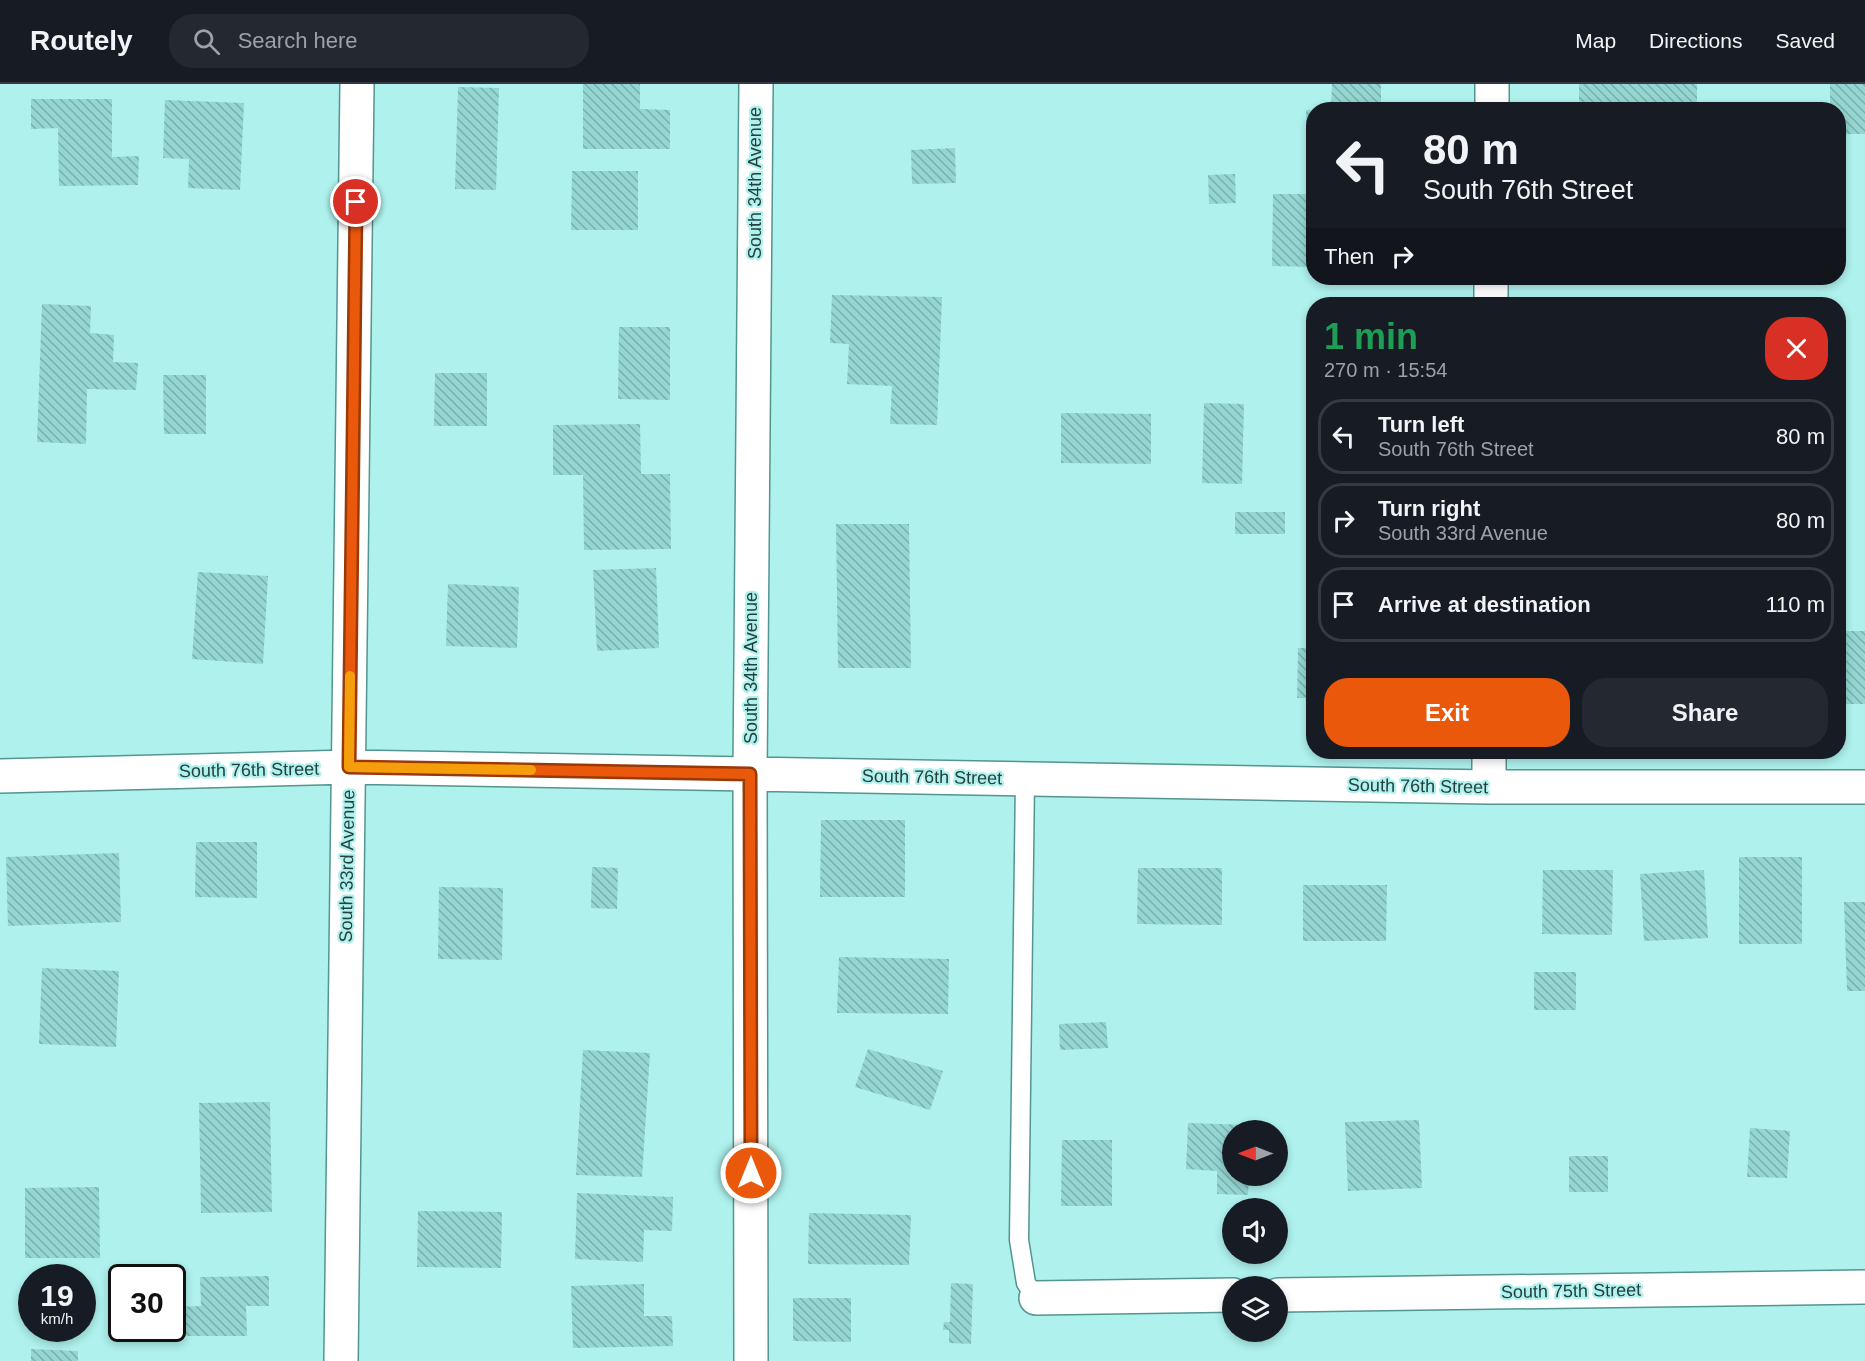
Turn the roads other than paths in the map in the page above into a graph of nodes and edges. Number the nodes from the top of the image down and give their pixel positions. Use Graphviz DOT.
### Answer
graph roads {
  1 [pos="357,84"];
  2 [pos="756,84"];
  3 [pos="1492,84"];
  4 [pos="1492,102"];
  5 [pos="1489,759"];
  6 [pos="349,767"];
  7 [pos="750,774"];
  8 [pos="0,776"];
  9 [pos="1025,779"];
  10 [pos="1489,787"];
  11 [pos="1865,788"];
  12 [pos="1865,1287"];
  13 [pos="1222,1295"];
  14 [pos="1288,1295"];
  15 [pos="1036,1298"];
  16 [pos="341,1361"];
  17 [pos="751,1361"];
  1 -- 6 [label="street, South 33rd Avenue"];
  2 -- 7 [label="street, South 34th Avenue"];
  3 -- 4 [label="street"];
  5 -- 10 [label="street"];
  6 -- 7 [label="street, South 76th Street"];
  6 -- 8 [label="street, South 76th Street"];
  6 -- 16 [label="street, South 33rd Avenue"];
  7 -- 9 [label="street, South 76th Street"];
  7 -- 17 [label="street, South 34th Avenue"];
  9 -- 10 [label="street, South 76th Street"];
  9 -- 15 [label="lane"];
  10 -- 11 [label="street, South 76th Street"];
  12 -- 14 [label="street, South 75th Street"];
  13 -- 15 [label="street"];
}
